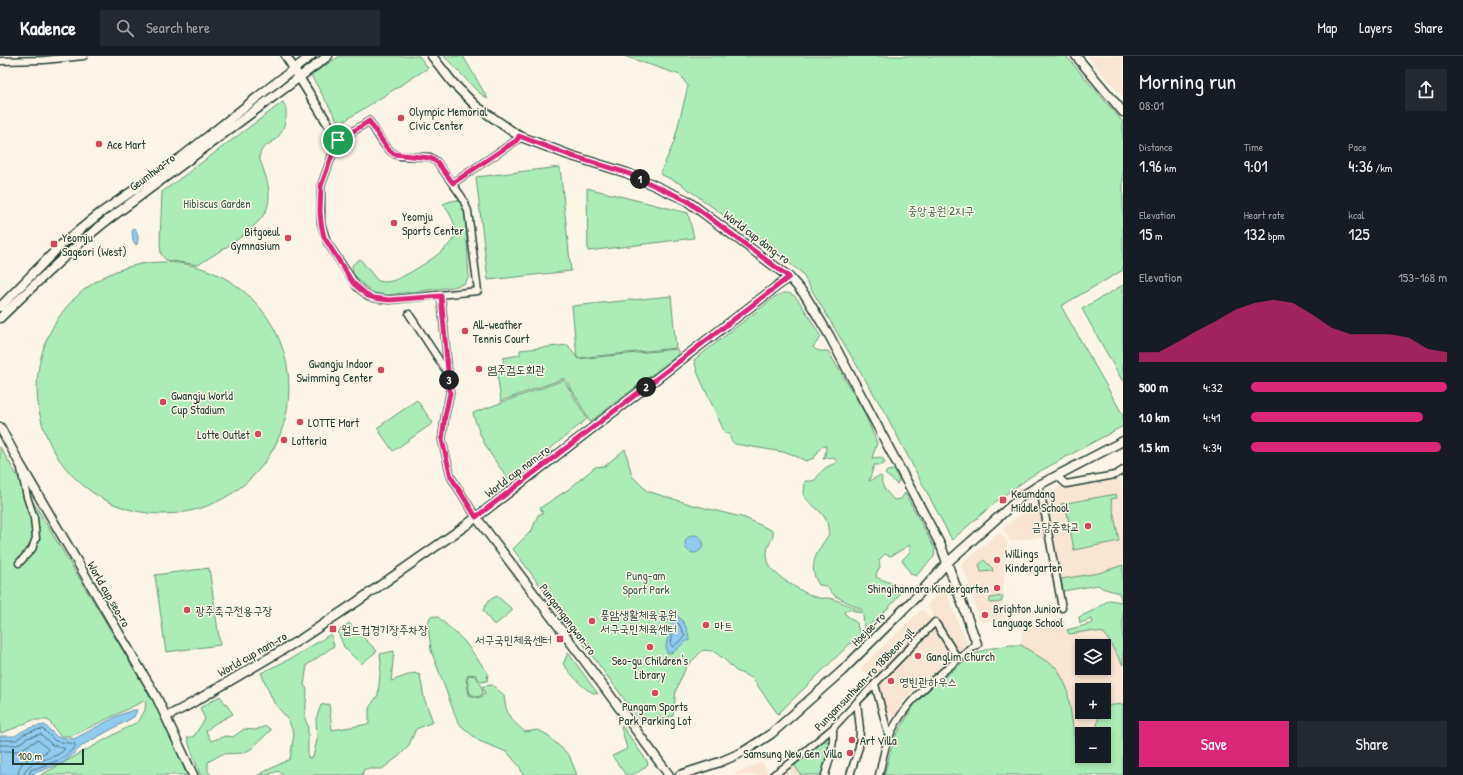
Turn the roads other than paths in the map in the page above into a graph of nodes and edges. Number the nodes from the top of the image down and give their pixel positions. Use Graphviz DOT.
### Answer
graph roads {
  1 [pos="84,56"];
  2 [pos="286,56"];
  3 [pos="312,56"];
  4 [pos="328,56"];
  5 [pos="432,56"];
  6 [pos="1076,56"];
  7 [pos="0,61"];
  8 [pos="294,69"];
  9 [pos="300,77"];
  10 [pos="1123,112"];
  11 [pos="519,136"];
  12 [pos="338,140"];
  13 [pos="453,183"];
  14 [pos="789,277"];
  15 [pos="441,296"];
  16 [pos="0,307"];
  17 [pos="409,314"];
  18 [pos="0,318"];
  19 [pos="448,374"];
  20 [pos="0,427"];
  21 [pos="1123,441"];
  22 [pos="20,464"];
  23 [pos="1123,470"];
  24 [pos="1057,476"];
  25 [pos="1039,485"];
  26 [pos="476,517"];
  27 [pos="948,562"];
  28 [pos="19,563"];
  29 [pos="1062,608"];
  30 [pos="977,644"];
  31 [pos="958,658"];
  32 [pos="875,684"];
  33 [pos="857,702"];
  34 [pos="166,717"];
  35 [pos="833,728"];
  36 [pos="889,737"];
  37 [pos="193,775"];
  38 [pos="669,775"];
  39 [pos="680,775"];
  40 [pos="773,775"];
  41 [pos="825,775"];
  42 [pos="850,775"];
  43 [pos="879,775"];
  1 -- 7 [label="street"];
  2 -- 8 [label="street"];
  3 -- 8 [label="street, Geumhwa-ro"];
  4 -- 9 [label="street, Geumhwa-ro"];
  5 -- 11 [label="street, World cup dong-ro"];
  6 -- 10 [label="street"];
  8 -- 9 [label="street"];
  8 -- 16 [label="street, Geumhwa-ro"];
  9 -- 12 [label="street"];
  9 -- 18 [label="street, Geumhwa-ro"];
  11 -- 13 [label="street"];
  11 -- 14 [label="street, World cup dong-ro"];
  12 -- 13 [label="street"];
  12 -- 15 [label="street"];
  13 -- 15 [label="street"];
  14 -- 26 [label="street, World cup nam-ro"];
  14 -- 27 [label="street, World cup dong-ro"];
  15 -- 19 [label="street"];
  17 -- 19 [label="street"];
  19 -- 26 [label="street"];
  20 -- 22 [label="street, World cup seo-ro"];
  21 -- 24 [label="street, Hoejae-ro"];
  22 -- 28 [label="street"];
  22 -- 34 [label="street, World cup seo-ro"];
  23 -- 24 [label="street"];
  24 -- 25 [label="street, Hoejae-ro"];
  25 -- 27 [label="street, Hoejae-ro"];
  25 -- 29 [label="street"];
  26 -- 34 [label="street, World cup nam-ro"];
  26 -- 38 [label="street, Pungamgongwon-ro"];
  27 -- 30 [label="street, World cup dong-ro"];
  27 -- 39 [label="street, Hoejae-ro"];
  30 -- 31 [label="street"];
  31 -- 32 [label="street, Pungamsunhwan-ro 188beon-gil"];
  31 -- 36 [label="street"];
  32 -- 33 [label="street, Pungamsunhwan-ro 188beon-gil"];
  32 -- 36 [label="street"];
  33 -- 35 [label="street, Pungamsunhwan-ro 188beon-gil"];
  33 -- 42 [label="street"];
  34 -- 37 [label="street, World cup seo-ro"];
  35 -- 40 [label="street, Pungamsunhwan-ro 188beon-gil"];
  35 -- 41 [label="street"];
  36 -- 43 [label="street"];
}
